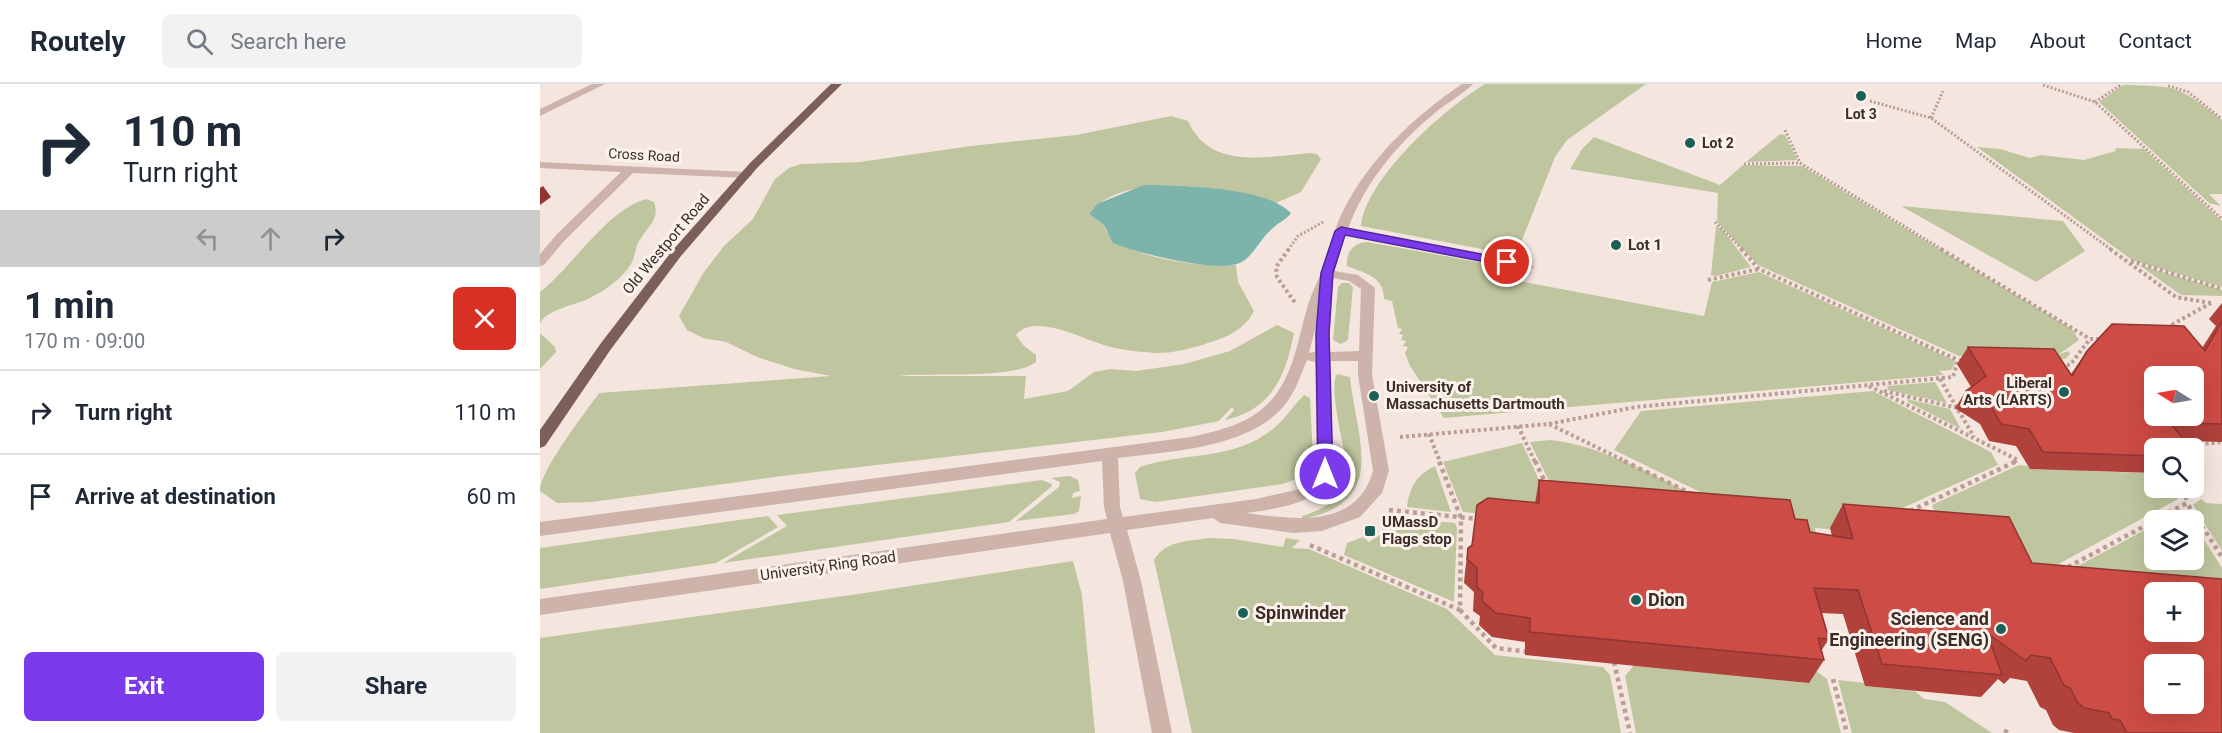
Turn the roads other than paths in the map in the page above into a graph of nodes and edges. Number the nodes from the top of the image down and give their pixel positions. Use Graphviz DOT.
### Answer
graph roads {
  1 [pos="600,84"];
  2 [pos="837,84"];
  3 [pos="1468,84"];
  4 [pos="540,113"];
  5 [pos="540,165"];
  6 [pos="631,169"];
  7 [pos="747,175"];
  8 [pos="1341,231"];
  9 [pos="540,262"];
  10 [pos="1528,267"];
  11 [pos="1327,273"];
  12 [pos="1365,356"];
  13 [pos="1300,357"];
  14 [pos="1323,357"];
  15 [pos="540,442"];
  16 [pos="1110,454"];
  17 [pos="1184,515"];
  18 [pos="1115,525"];
  19 [pos="540,529"];
  20 [pos="540,607"];
  21 [pos="1162,733"];
  1 -- 4 [label="street"];
  2 -- 7 [label="main road, Old Westport Road"];
  3 -- 8 [label="street, University Ring Road"];
  5 -- 6 [label="street, Cross Road"];
  6 -- 7 [label="street, Cross Road"];
  6 -- 9 [label="street"];
  7 -- 15 [label="main road, Old Westport Road"];
  8 -- 10 [label="street"];
  8 -- 11 [label="street, University Ring Road"];
  11 -- 12 [label="street"];
  11 -- 13 [label="street, University Ring Road"];
  11 -- 14 [label="street, University Ring Road"];
  12 -- 14 [label="street"];
  12 -- 17 [label="street"];
  13 -- 14 [label="street"];
  13 -- 16 [label="street, University Ring Road"];
  14 -- 17 [label="street, University Ring Road"];
  16 -- 18 [label="street"];
  16 -- 19 [label="street, University Ring Road"];
  17 -- 18 [label="street, University Ring Road"];
  18 -- 20 [label="street, University Ring Road"];
  18 -- 21 [label="street"];
}
